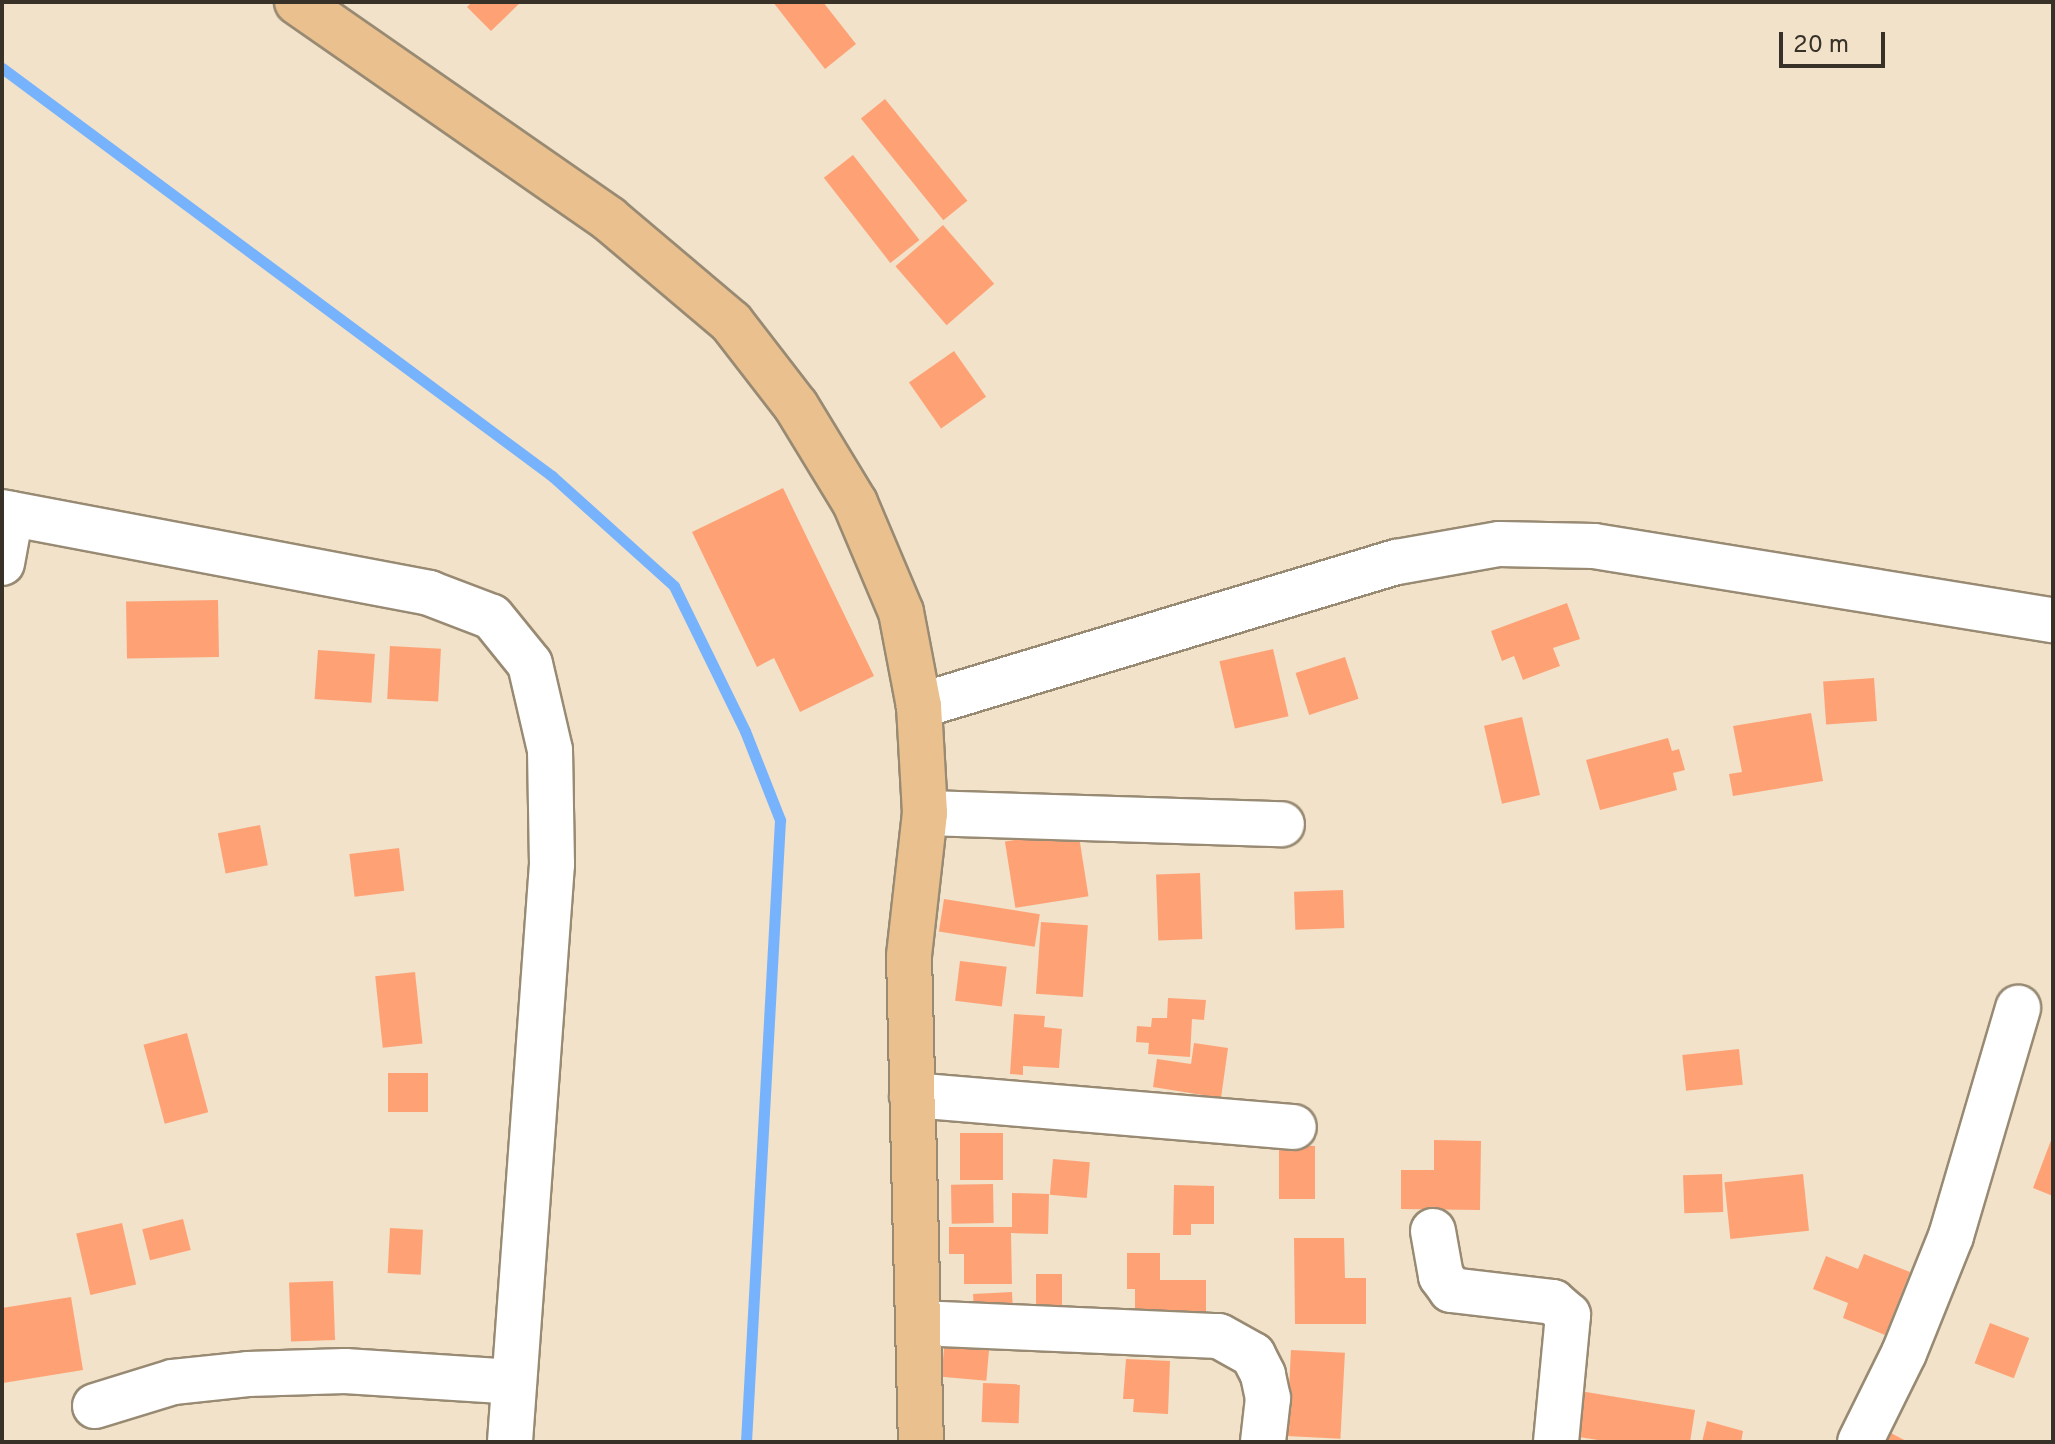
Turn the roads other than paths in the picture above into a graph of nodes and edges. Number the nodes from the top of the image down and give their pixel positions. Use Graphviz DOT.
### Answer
graph roads {
  1 [pos="297,2"];
  2 [pos="7,513"];
  3 [pos="2,563"];
  4 [pos="2053,620"];
  5 [pos="919,706"];
  6 [pos="925,813"];
  7 [pos="1282,824"];
  8 [pos="2018,1008"];
  9 [pos="912,1095"];
  10 [pos="1294,1127"];
  11 [pos="1433,1231"];
  12 [pos="918,1323"];
  13 [pos="514,1382"];
  14 [pos="95,1406"];
  15 [pos="510,1442"];
  16 [pos="921,1442"];
  17 [pos="1263,1442"];
  18 [pos="1556,1442"];
  19 [pos="1860,1442"];
  1 -- 5 [label="main road"];
  2 -- 3 [label="street"];
  2 -- 13 [label="street"];
  4 -- 5 [label="street"];
  5 -- 6 [label="main road"];
  6 -- 7 [label="street"];
  6 -- 9 [label="main road"];
  8 -- 19 [label="street"];
  9 -- 10 [label="street"];
  9 -- 12 [label="main road"];
  11 -- 18 [label="street"];
  12 -- 16 [label="main road"];
  12 -- 17 [label="street"];
  13 -- 14 [label="street"];
  13 -- 15 [label="street"];
}
